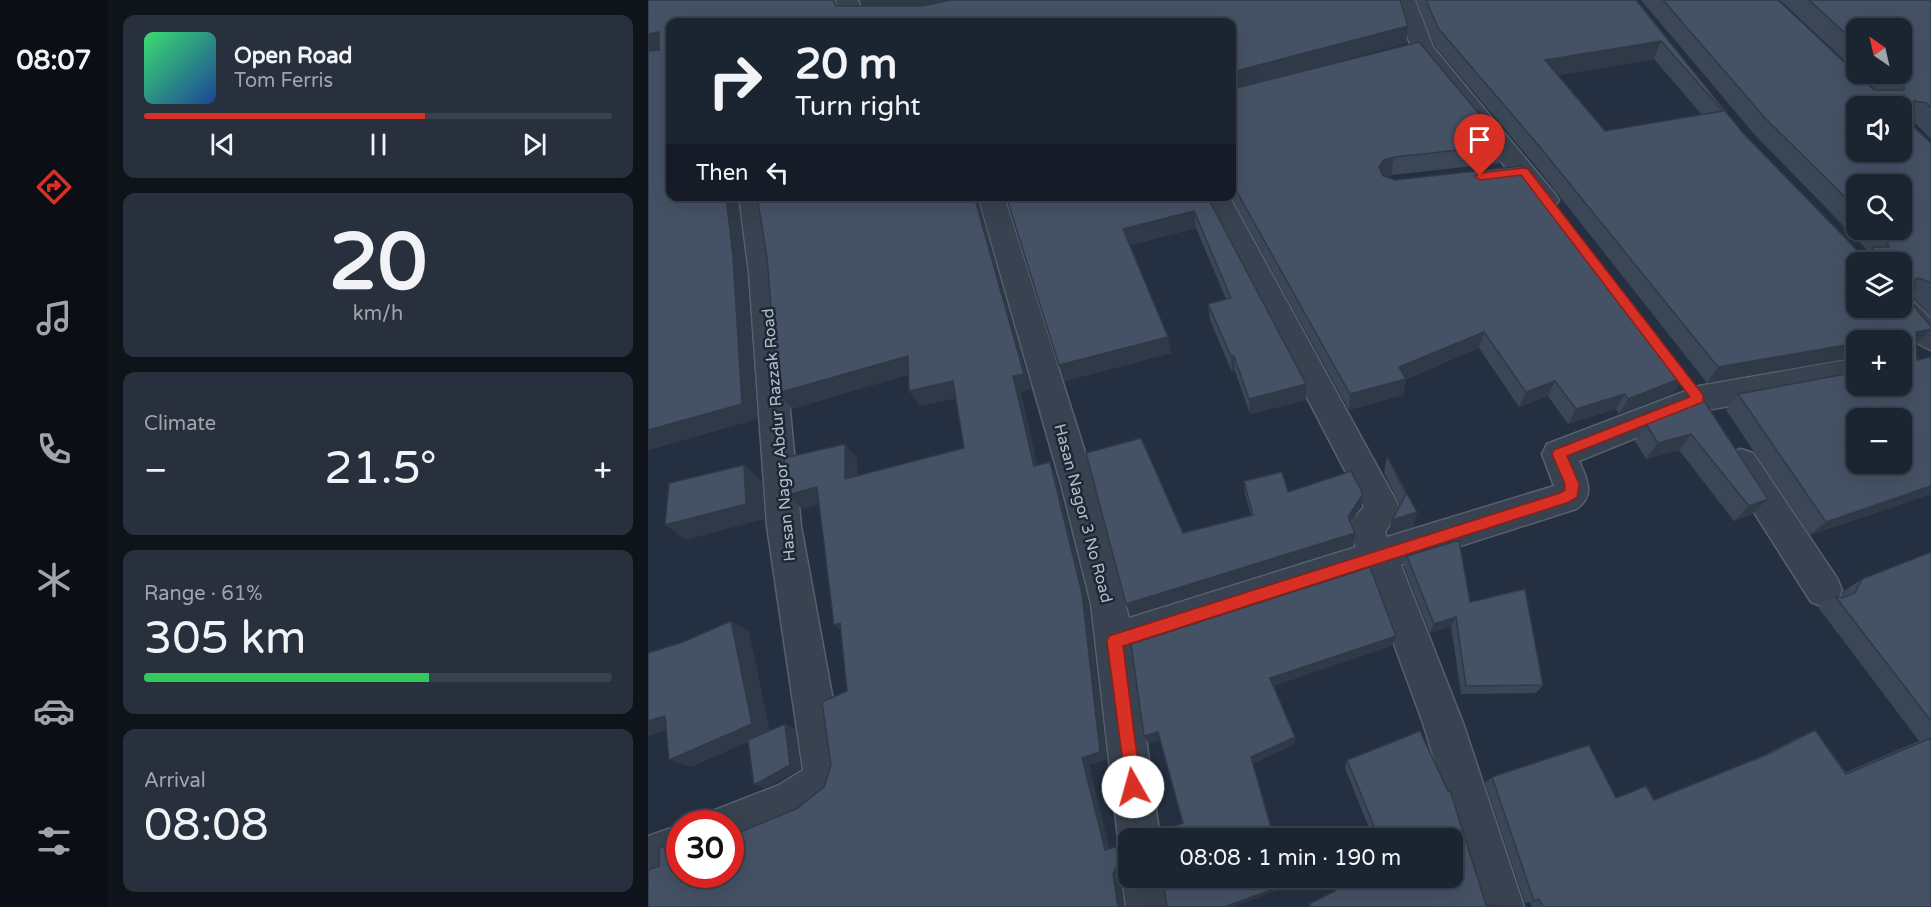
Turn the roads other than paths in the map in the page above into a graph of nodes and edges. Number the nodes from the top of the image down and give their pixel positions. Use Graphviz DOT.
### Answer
graph roads {
  1 [pos="847,0"];
  2 [pos="1404,0"];
  3 [pos="854,18"];
  4 [pos="1524,171"];
  5 [pos="1491,175"];
  6 [pos="753,201"];
  7 [pos="993,201"];
  8 [pos="1218,201"];
  9 [pos="1560,219"];
  10 [pos="1907,318"];
  11 [pos="1924,351"];
  12 [pos="1846,371"];
  13 [pos="1691,389"];
  14 [pos="1379,555"];
  15 [pos="1824,590"];
  16 [pos="1115,641"];
  17 [pos="744,820"];
  18 [pos="1138,828"];
  19 [pos="666,851"];
  20 [pos="648,858"];
  21 [pos="1145,888"];
  22 [pos="1148,907"];
  23 [pos="1502,907"];
  1 -- 3 [label="street"];
  2 -- 4 [label="street"];
  4 -- 5 [label="street"];
  4 -- 9 [label="street"];
  6 -- 17 [label="street, Hasan Nagor Abdur Razzak Road"];
  7 -- 16 [label="street, Hasan Nagor 3 No Road"];
  8 -- 14 [label="street"];
  10 -- 11 [label="street"];
  12 -- 13 [label="street"];
  13 -- 14 [label="street"];
  13 -- 15 [label="street"];
  14 -- 16 [label="street"];
  14 -- 23 [label="street"];
  16 -- 18 [label="street, Hasan Nagor 3 No Road"];
  19 -- 20 [label="street"];
  21 -- 22 [label="street"];
}
